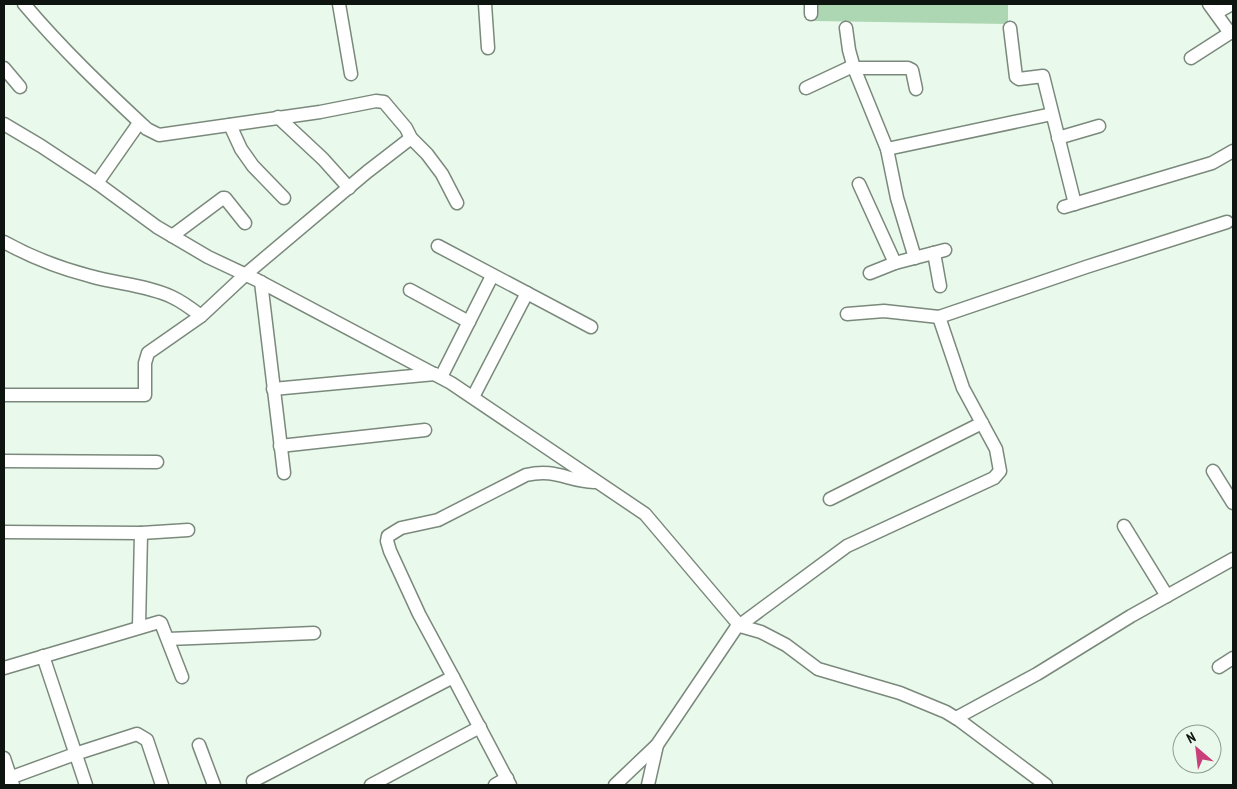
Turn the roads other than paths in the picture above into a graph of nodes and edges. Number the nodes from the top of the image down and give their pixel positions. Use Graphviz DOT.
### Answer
graph roads {
  1 [pos="24,4"];
  2 [pos="339,4"];
  3 [pos="485,4"];
  4 [pos="1232,4"];
  5 [pos="1213,8"];
  6 [pos="846,28"];
  7 [pos="1010,28"];
  8 [pos="1232,32"];
  9 [pos="488,48"];
  10 [pos="1191,58"];
  11 [pos="854,67"];
  12 [pos="4,68"];
  13 [pos="351,74"];
  14 [pos="20,87"];
  15 [pos="806,88"];
  16 [pos="916,90"];
  17 [pos="1052,114"];
  18 [pos="278,117"];
  19 [pos="139,122"];
  20 [pos="4,124"];
  21 [pos="230,124"];
  22 [pos="1099,126"];
  23 [pos="411,138"];
  24 [pos="1058,138"];
  25 [pos="887,148"];
  26 [pos="1233,151"];
  27 [pos="98,183"];
  28 [pos="859,184"];
  29 [pos="349,188"];
  30 [pos="284,198"];
  31 [pos="457,203"];
  32 [pos="1227,222"];
  33 [pos="245,223"];
  34 [pos="172,236"];
  35 [pos="4,242"];
  36 [pos="438,246"];
  37 [pos="915,258"];
  38 [pos="895,263"];
  39 [pos="870,273"];
  40 [pos="246,274"];
  41 [pos="492,276"];
  42 [pos="261,282"];
  43 [pos="940,286"];
  44 [pos="410,290"];
  45 [pos="527,293"];
  46 [pos="847,314"];
  47 [pos="202,316"];
  48 [pos="939,317"];
  49 [pos="469,322"];
  50 [pos="591,327"];
  51 [pos="438,376"];
  52 [pos="273,389"];
  53 [pos="4,395"];
  54 [pos="473,397"];
  55 [pos="982,423"];
  56 [pos="425,430"];
  57 [pos="280,446"];
  58 [pos="4,461"];
  59 [pos="157,462"];
  60 [pos="1213,471"];
  61 [pos="284,473"];
  62 [pos="597,482"];
  63 [pos="830,499"];
  64 [pos="1233,503"];
  65 [pos="1124,526"];
  66 [pos="188,530"];
  67 [pos="4,532"];
  68 [pos="141,533"];
  69 [pos="1233,560"];
  70 [pos="1167,596"];
  71 [pos="740,626"];
  72 [pos="139,627"];
  73 [pos="314,632"];
  74 [pos="168,639"];
  75 [pos="43,656"];
  76 [pos="1233,658"];
  77 [pos="1219,667"];
  78 [pos="4,668"];
  79 [pos="453,676"];
  80 [pos="182,677"];
  81 [pos="956,718"];
  82 [pos="480,727"];
  83 [pos="657,744"];
  84 [pos="199,745"];
  85 [pos="75,754"];
  86 [pos="4,758"];
  87 [pos="9,781"];
  88 [pos="253,781"];
  89 [pos="508,782"];
  90 [pos="86,785"];
  91 [pos="162,785"];
  92 [pos="214,785"];
  93 [pos="371,785"];
  94 [pos="495,785"];
  95 [pos="615,785"];
  96 [pos="648,785"];
  97 [pos="1046,785"];
  1 -- 19 [label="street"];
  2 -- 13 [label="street"];
  3 -- 9 [label="street"];
  4 -- 5 [label="street"];
  5 -- 8 [label="street"];
  6 -- 11 [label="street"];
  7 -- 17 [label="street"];
  8 -- 10 [label="street"];
  11 -- 15 [label="street"];
  11 -- 16 [label="street"];
  11 -- 25 [label="street"];
  12 -- 14 [label="street"];
  17 -- 24 [label="street"];
  17 -- 25 [label="street"];
  18 -- 21 [label="street"];
  18 -- 23 [label="street"];
  18 -- 29 [label="street"];
  19 -- 21 [label="street"];
  19 -- 27 [label="street"];
  20 -- 27 [label="street"];
  21 -- 30 [label="street"];
  22 -- 24 [label="street"];
  23 -- 29 [label="street"];
  23 -- 31 [label="street"];
  24 -- 26 [label="street"];
  25 -- 37 [label="street"];
  27 -- 34 [label="street"];
  28 -- 38 [label="street"];
  29 -- 40 [label="street"];
  32 -- 48 [label="street"];
  33 -- 34 [label="street"];
  34 -- 40 [label="street"];
  35 -- 47 [label="street"];
  36 -- 41 [label="street"];
  37 -- 38 [label="street"];
  37 -- 43 [label="street"];
  38 -- 39 [label="street"];
  40 -- 42 [label="street"];
  40 -- 47 [label="street"];
  41 -- 45 [label="street"];
  41 -- 49 [label="street"];
  42 -- 51 [label="street"];
  42 -- 52 [label="street"];
  44 -- 49 [label="street"];
  45 -- 50 [label="street"];
  45 -- 54 [label="street"];
  46 -- 48 [label="street"];
  47 -- 53 [label="street"];
  48 -- 55 [label="street"];
  49 -- 51 [label="street"];
  51 -- 52 [label="street"];
  51 -- 54 [label="street"];
  52 -- 57 [label="street"];
  54 -- 62 [label="street"];
  55 -- 63 [label="street"];
  55 -- 71 [label="street"];
  56 -- 57 [label="street"];
  57 -- 61 [label="street"];
  58 -- 59 [label="street"];
  60 -- 64 [label="street"];
  62 -- 71 [label="street"];
  62 -- 79 [label="street"];
  65 -- 70 [label="street"];
  66 -- 68 [label="street"];
  67 -- 68 [label="street"];
  68 -- 72 [label="street"];
  69 -- 70 [label="street"];
  70 -- 81 [label="street"];
  71 -- 81 [label="street"];
  71 -- 83 [label="street"];
  72 -- 74 [label="street"];
  72 -- 75 [label="street"];
  73 -- 74 [label="street"];
  74 -- 80 [label="street"];
  75 -- 78 [label="street"];
  75 -- 85 [label="street"];
  76 -- 77 [label="street"];
  79 -- 82 [label="street"];
  79 -- 88 [label="street"];
  81 -- 97 [label="street"];
  82 -- 89 [label="street"];
  82 -- 93 [label="street"];
  83 -- 95 [label="street"];
  83 -- 96 [label="street"];
  84 -- 92 [label="street"];
  85 -- 87 [label="street"];
  85 -- 90 [label="street"];
  85 -- 91 [label="street"];
  86 -- 87 [label="street"];
  89 -- 94 [label="street"];
}
